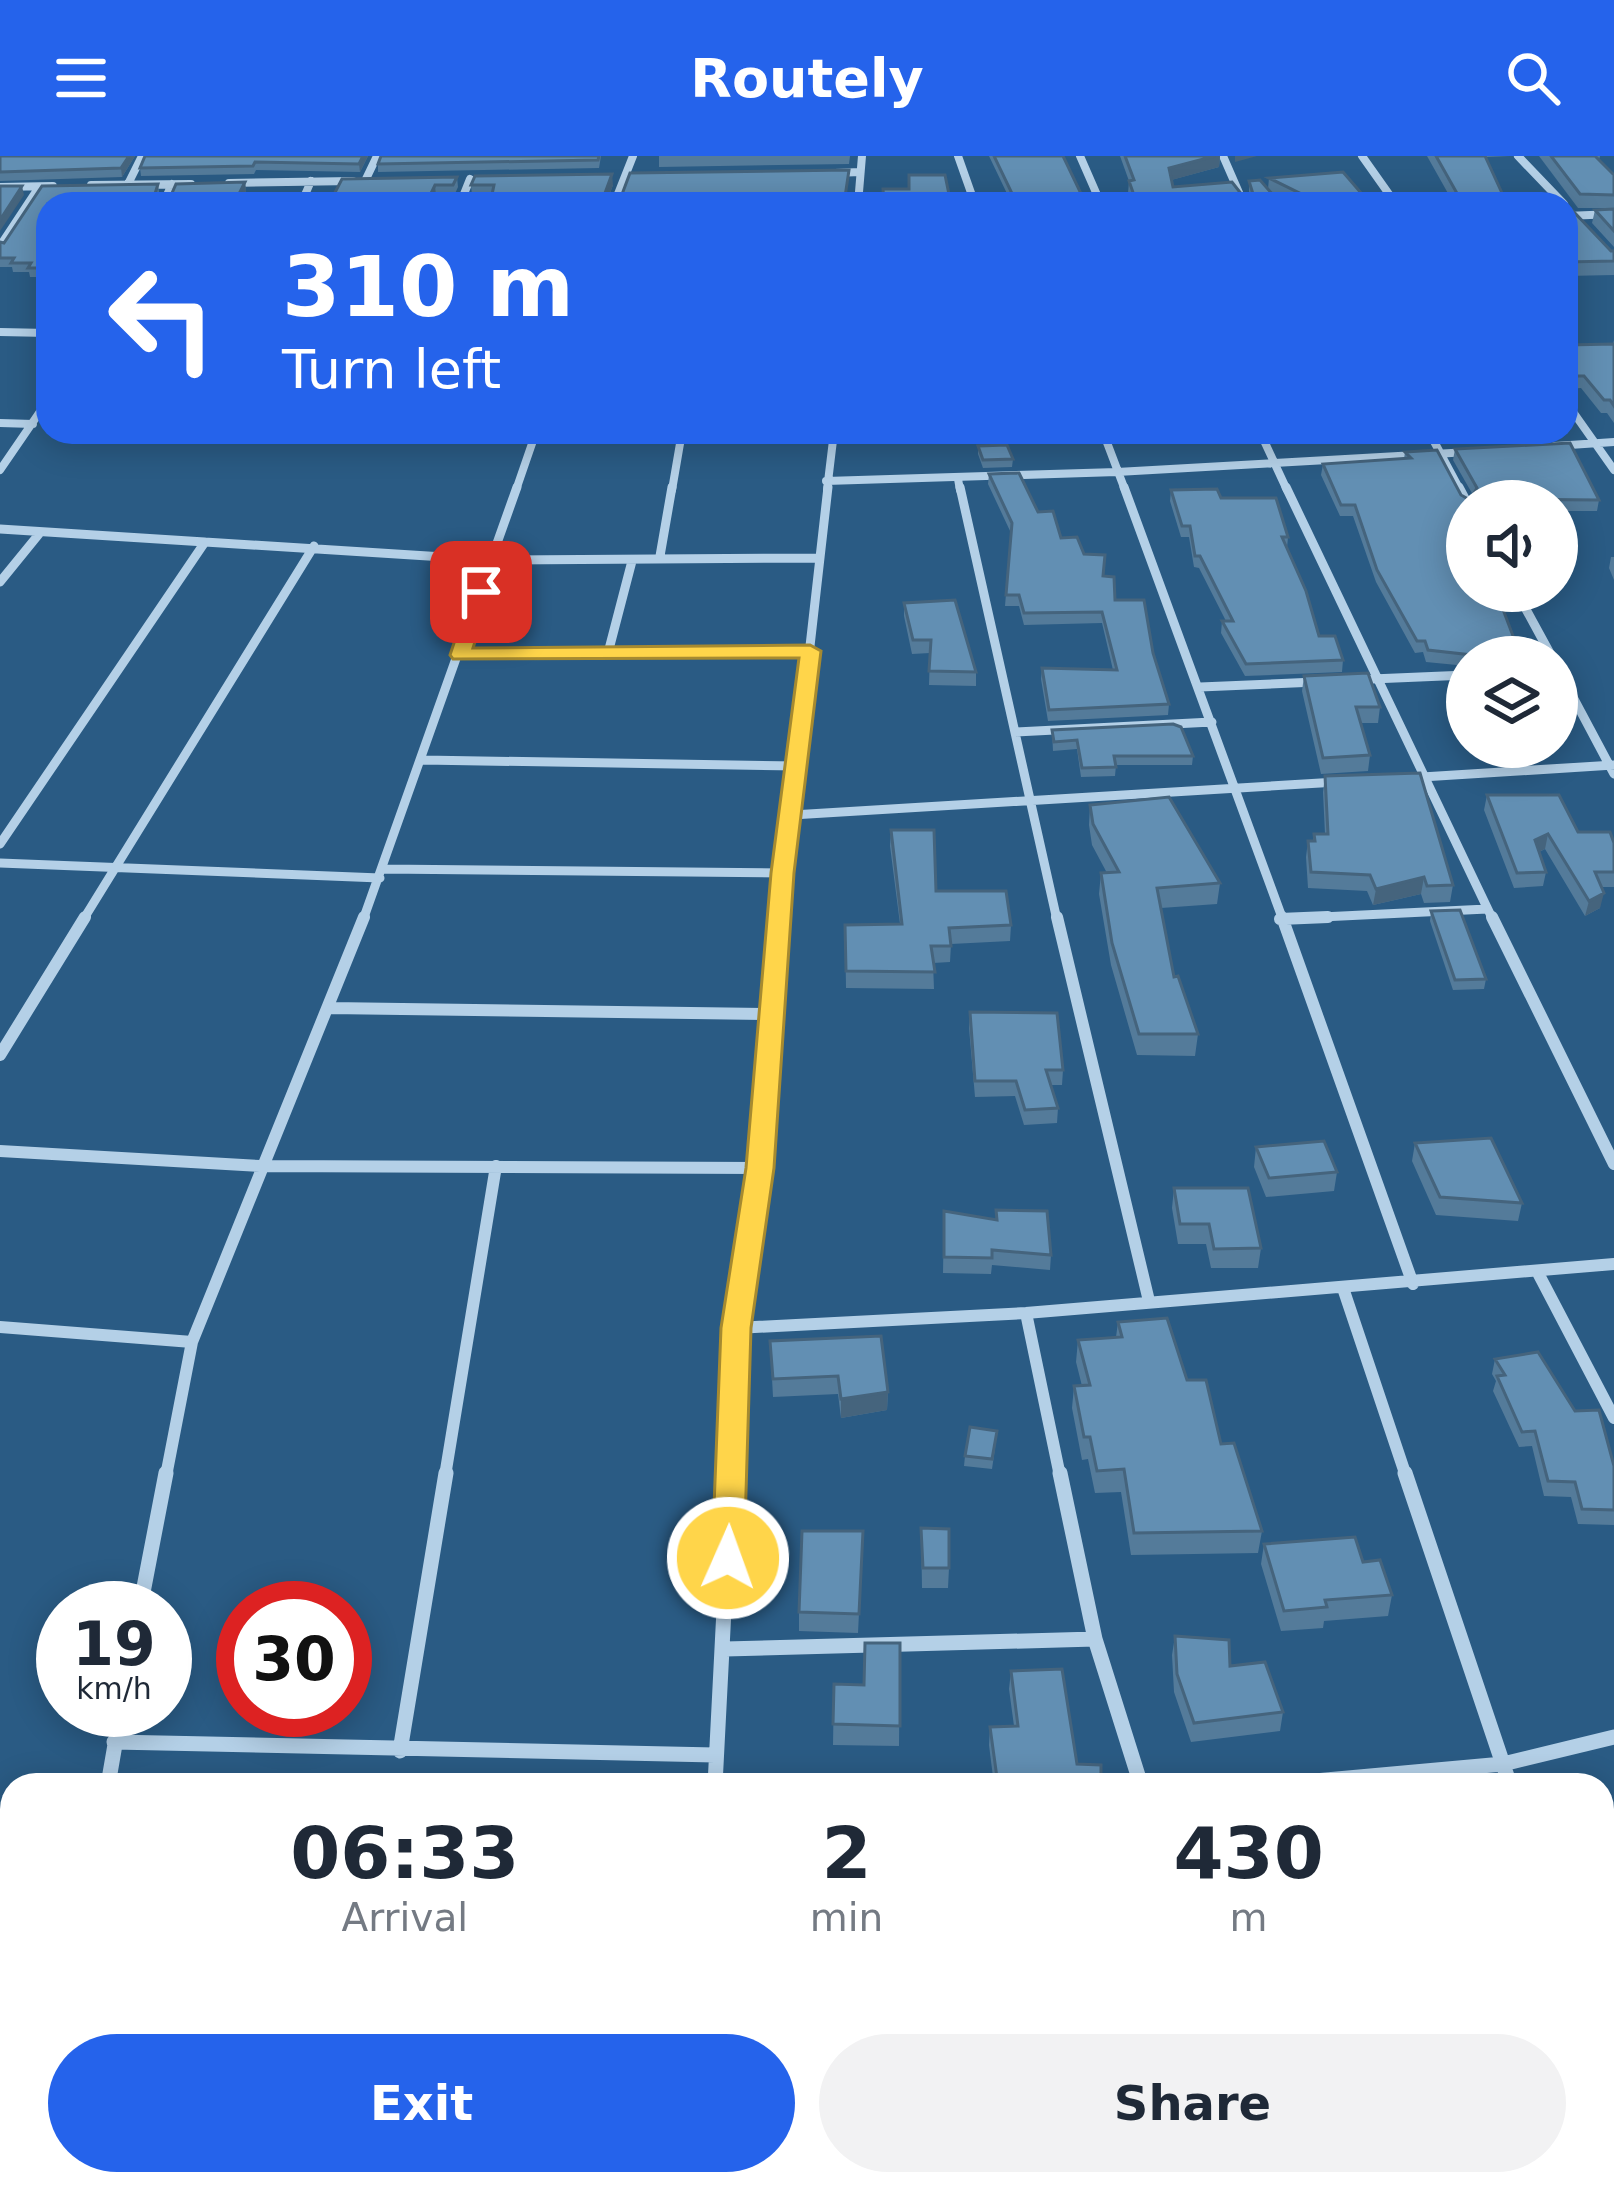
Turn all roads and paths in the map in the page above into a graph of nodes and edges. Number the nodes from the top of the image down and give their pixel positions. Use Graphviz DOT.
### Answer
graph roads {
  1 [pos="142,156"];
  2 [pos="377,156"];
  3 [pos="633,156"];
  4 [pos="862,156"];
  5 [pos="958,156"];
  6 [pos="1080,156"];
  7 [pos="1222,156"];
  8 [pos="1362,156"];
  9 [pos="1518,156"];
  10 [pos="860,172"];
  11 [pos="813,173"];
  12 [pos="603,176"];
  13 [pos="626,176"];
  14 [pos="649,176"];
  15 [pos="470,178"];
  16 [pos="492,178"];
  17 [pos="448,179"];
  18 [pos="386,180"];
  19 [pos="311,181"];
  20 [pos="364,181"];
  21 [pos="218,183"];
  22 [pos="128,184"];
  23 [pos="172,184"];
  24 [pos="195,184"];
  25 [pos="84,185"];
  26 [pos="62,186"];
  27 [pos="0,187"];
  28 [pos="39,187"];
  29 [pos="168,192"];
  30 [pos="306,192"];
  31 [pos="465,192"];
  32 [pos="619,192"];
  33 [pos="859,192"];
  34 [pos="971,192"];
  35 [pos="1096,192"];
  36 [pos="1238,192"];
  37 [pos="1388,192"];
  38 [pos="1553,192"];
  39 [pos="1614,214"];
  40 [pos="1578,216"];
  41 [pos="1578,222"];
  42 [pos="1588,230"];
  43 [pos="0,247"];
  44 [pos="0,332"];
  45 [pos="36,333"];
  46 [pos="36,419"];
  47 [pos="1578,419"];
  48 [pos="0,423"];
  49 [pos="33,424"];
  50 [pos="1614,442"];
  51 [pos="1595,443"];
  52 [pos="532,444"];
  53 [pos="680,444"];
  54 [pos="832,444"];
  55 [pos="1108,444"];
  56 [pos="1265,444"];
  57 [pos="1436,444"];
  58 [pos="1551,446"];
  59 [pos="1485,451"];
  60 [pos="1441,453"];
  61 [pos="1273,461"];
  62 [pos="0,470"];
  63 [pos="1614,470"];
  64 [pos="1118,472"];
  65 [pos="958,478"];
  66 [pos="1455,480"];
  67 [pos="826,481"];
  68 [pos="0,529"];
  69 [pos="39,534"];
  70 [pos="205,542"];
  71 [pos="314,546"];
  72 [pos="660,556"];
  73 [pos="819,559"];
  74 [pos="491,560"];
  75 [pos="632,561"];
  76 [pos="0,582"];
  77 [pos="810,651"];
  78 [pos="608,653"];
  79 [pos="461,655"];
  80 [pos="1446,676"];
  81 [pos="1376,679"];
  82 [pos="1354,680"];
  83 [pos="1332,681"];
  84 [pos="1200,687"];
  85 [pos="1578,706"];
  86 [pos="1212,722"];
  87 [pos="1015,732"];
  88 [pos="423,760"];
  89 [pos="796,766"];
  90 [pos="1612,768"];
  91 [pos="1423,777"];
  92 [pos="1399,779"];
  93 [pos="1352,782"];
  94 [pos="1233,788"];
  95 [pos="1029,802"];
  96 [pos="792,815"];
  97 [pos="0,844"];
  98 [pos="0,863"];
  99 [pos="114,870"];
  100 [pos="382,873"];
  101 [pos="782,873"];
  102 [pos="1487,909"];
  103 [pos="1280,919"];
  104 [pos="330,1008"];
  105 [pos="771,1014"];
  106 [pos="0,1055"];
  107 [pos="0,1151"];
  108 [pos="1614,1164"];
  109 [pos="260,1166"];
  110 [pos="496,1166"];
  111 [pos="760,1168"];
  112 [pos="1614,1264"];
  113 [pos="1538,1273"];
  114 [pos="1412,1283"];
  115 [pos="1343,1288"];
  116 [pos="1149,1301"];
  117 [pos="1026,1312"];
  118 [pos="0,1327"];
  119 [pos="736,1328"];
  120 [pos="192,1342"];
  121 [pos="1614,1418"];
  122 [pos="145,1581"];
  123 [pos="1095,1639"];
  124 [pos="724,1649"];
  125 [pos="115,1737"];
  126 [pos="1614,1737"];
  127 [pos="114,1742"];
  128 [pos="400,1751"];
  129 [pos="715,1755"];
  130 [pos="1503,1764"];
  131 [pos="110,1773"];
  132 [pos="715,1773"];
  133 [pos="1137,1773"];
  134 [pos="1403,1773"];
  135 [pos="1506,1773"];
  1 -- 22 [label="street"];
  2 -- 20 [label="street"];
  3 -- 13 [label="street"];
  4 -- 10 [label="street"];
  5 -- 34 [label="street"];
  6 -- 35 [label="street"];
  7 -- 36 [label="street"];
  8 -- 37 [label="street"];
  9 -- 38 [label="street"];
  10 -- 11 [label="street"];
  10 -- 33 [label="street"];
  12 -- 13 [label="street"];
  13 -- 14 [label="street"];
  13 -- 32 [label="street"];
  15 -- 16 [label="street"];
  15 -- 17 [label="street"];
  15 -- 31 [label="street"];
  18 -- 20 [label="street"];
  19 -- 20 [label="street"];
  19 -- 21 [label="street"];
  19 -- 30 [label="street"];
  22 -- 23 [label="street"];
  22 -- 25 [label="street"];
  23 -- 24 [label="street"];
  23 -- 29 [label="street"];
  26 -- 28 [label="street"];
  27 -- 28 [label="street"];
  28 -- 43 [label="street"];
  39 -- 40 [label="street"];
  41 -- 42 [label="street"];
  44 -- 45 [label="street"];
  46 -- 49 [label="street"];
  47 -- 51 [label="street"];
  48 -- 49 [label="street"];
  49 -- 62 [label="street"];
  50 -- 51 [label="street"];
  51 -- 58 [label="street"];
  51 -- 63 [label="street"];
  52 -- 74 [label="street"];
  53 -- 72 [label="street"];
  54 -- 67 [label="street"];
  55 -- 64 [label="street"];
  56 -- 61 [label="street"];
  57 -- 60 [label="street"];
  59 -- 60 [label="street"];
  60 -- 61 [label="street"];
  60 -- 66 [label="street"];
  61 -- 64 [label="street"];
  61 -- 81 [label="street"];
  64 -- 65 [label="street"];
  64 -- 84 [label="street"];
  65 -- 67 [label="street"];
  65 -- 87 [label="street"];
  67 -- 73 [label="street"];
  68 -- 69 [label="street"];
  69 -- 70 [label="street"];
  69 -- 76 [label="street"];
  70 -- 71 [label="street"];
  70 -- 97 [label="street"];
  71 -- 74 [label="street"];
  71 -- 99 [label="street"];
  72 -- 73 [label="street"];
  72 -- 75 [label="street"];
  73 -- 77 [label="street"];
  74 -- 75 [label="street"];
  74 -- 79 [label="street"];
  75 -- 78 [label="street"];
  77 -- 78 [label="street"];
  77 -- 89 [label="street"];
  78 -- 79 [label="street"];
  79 -- 88 [label="street"];
  80 -- 81 [label="street"];
  81 -- 82 [label="street"];
  81 -- 91 [label="street"];
  83 -- 84 [label="street"];
  84 -- 86 [label="street"];
  85 -- 90 [label="street"];
  86 -- 87 [label="street"];
  86 -- 94 [label="street"];
  87 -- 95 [label="street"];
  88 -- 89 [label="street"];
  88 -- 100 [label="street"];
  89 -- 96 [label="street"];
  90 -- 91 [label="street"];
  91 -- 92 [label="street"];
  91 -- 102 [label="street"];
  93 -- 94 [label="street"];
  94 -- 95 [label="street"];
  94 -- 103 [label="street"];
  95 -- 96 [label="street"];
  95 -- 116 [label="street"];
  96 -- 101 [label="street"];
  98 -- 99 [label="street"];
  99 -- 100 [label="street"];
  99 -- 106 [label="street"];
  100 -- 101 [label="street"];
  100 -- 104 [label="street"];
  101 -- 105 [label="street"];
  102 -- 103 [label="street"];
  102 -- 108 [label="street"];
  103 -- 114 [label="street"];
  104 -- 105 [label="street"];
  104 -- 109 [label="street"];
  105 -- 111 [label="street"];
  107 -- 109 [label="street"];
  109 -- 110 [label="street"];
  109 -- 120 [label="street"];
  110 -- 111 [label="street"];
  110 -- 128 [label="street"];
  111 -- 119 [label="street"];
  112 -- 113 [label="street"];
  113 -- 114 [label="street"];
  113 -- 121 [label="street"];
  114 -- 115 [label="street"];
  115 -- 116 [label="street"];
  115 -- 130 [label="street"];
  116 -- 117 [label="street"];
  117 -- 119 [label="street"];
  117 -- 123 [label="street"];
  118 -- 120 [label="street"];
  119 -- 124 [label="street"];
  120 -- 122 [label="street"];
  123 -- 124 [label="street"];
  123 -- 133 [label="street"];
  124 -- 129 [label="street"];
  125 -- 127 [label="street"];
  126 -- 130 [label="street"];
  127 -- 128 [label="street"];
  127 -- 131 [label="street"];
  128 -- 129 [label="street"];
  129 -- 132 [label="street"];
  130 -- 134 [label="street"];
  130 -- 135 [label="street"];
}
